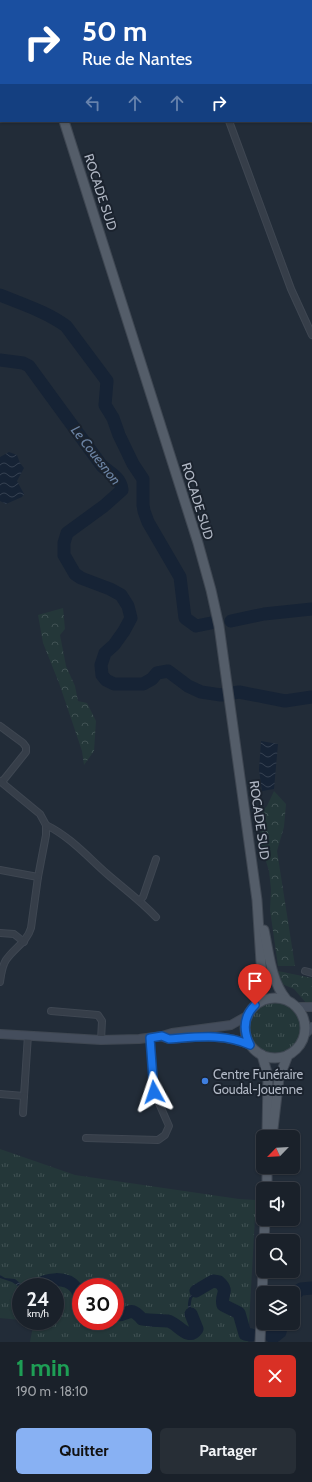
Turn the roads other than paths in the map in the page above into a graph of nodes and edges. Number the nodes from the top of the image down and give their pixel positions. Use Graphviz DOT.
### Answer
graph roads {
  1 [pos="64,122"];
  2 [pos="229,122"];
  3 [pos="312,335"];
  4 [pos="0,726"];
  5 [pos="1,782"];
  6 [pos="46,825"];
  7 [pos="156,859"];
  8 [pos="0,870"];
  9 [pos="38,877"];
  10 [pos="140,900"];
  11 [pos="258,900"];
  12 [pos="156,918"];
  13 [pos="0,933"];
  14 [pos="24,942"];
  15 [pos="305,971"];
  16 [pos="312,973"];
  17 [pos="0,982"];
  18 [pos="286,999"];
  19 [pos="259,1002"];
  20 [pos="297,1007"];
  21 [pos="312,1007"];
  22 [pos="51,1011"];
  23 [pos="247,1016"];
  24 [pos="312,1027"];
  25 [pos="0,1034"];
  26 [pos="305,1034"];
  27 [pos="28,1035"];
  28 [pos="162,1036"];
  29 [pos="150,1038"];
  30 [pos="101,1040"];
  31 [pos="250,1045"];
  32 [pos="262,1055"];
  33 [pos="288,1055"];
  34 [pos="0,1094"];
  35 [pos="24,1096"];
  36 [pos="23,1113"];
  37 [pos="267,1130"];
  38 [pos="273,1130"];
  39 [pos="86,1138"];
  40 [pos="263,1278"];
  41 [pos="260,1342"];
  1 -- 11 [label="main road, ROCADE SUD"];
  2 -- 3 [label="street"];
  4 -- 5 [label="street"];
  5 -- 6 [label="street"];
  6 -- 9 [label="street"];
  6 -- 10 [label="street"];
  7 -- 10 [label="street"];
  8 -- 9 [label="street"];
  9 -- 14 [label="street"];
  10 -- 12 [label="street"];
  11 -- 18 [label="main road, ROCADE SUD"];
  11 -- 19 [label="main road, ROCADE SUD"];
  13 -- 14 [label="street"];
  14 -- 17 [label="street"];
  15 -- 16 [label="street"];
  18 -- 19 [label="main road"];
  18 -- 20 [label="main road"];
  19 -- 23 [label="main road"];
  20 -- 21 [label="main road"];
  20 -- 26 [label="main road"];
  22 -- 30 [label="street"];
  23 -- 28 [label="main road"];
  23 -- 31 [label="main road"];
  24 -- 26 [label="main road"];
  25 -- 27 [label="main road"];
  26 -- 33 [label="main road"];
  27 -- 30 [label="main road"];
  27 -- 35 [label="street"];
  28 -- 29 [label="main road"];
  28 -- 31 [label="main road"];
  29 -- 30 [label="main road"];
  29 -- 39 [label="street"];
  31 -- 32 [label="main road"];
  32 -- 33 [label="main road"];
  32 -- 37 [label="main road"];
  33 -- 38 [label="main road"];
  34 -- 35 [label="street"];
  35 -- 36 [label="street"];
  40 -- 41 [label="main road"];
}
